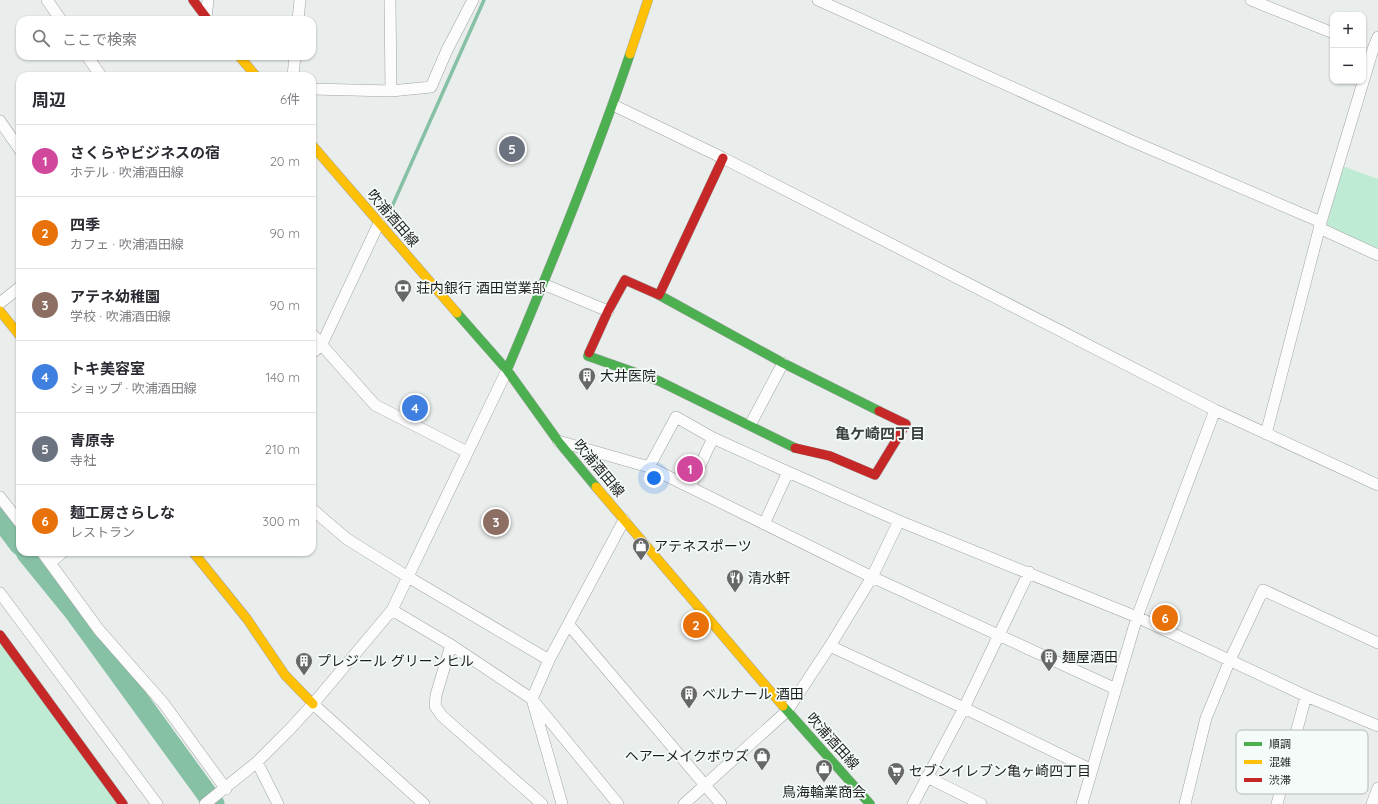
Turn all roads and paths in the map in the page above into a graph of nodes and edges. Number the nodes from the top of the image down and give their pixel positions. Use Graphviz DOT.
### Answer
graph roads {
  1 [pos="47,0"];
  2 [pos="193,0"];
  3 [pos="208,0"];
  4 [pos="300,0"];
  5 [pos="390,0"];
  6 [pos="473,0"];
  7 [pos="648,0"];
  8 [pos="818,0"];
  9 [pos="1251,0"];
  10 [pos="58,16"];
  11 [pos="205,16"];
  12 [pos="207,16"];
  13 [pos="298,16"];
  14 [pos="1330,32"];
  15 [pos="1378,37"];
  16 [pos="1371,49"];
  17 [pos="90,60"];
  18 [pos="242,60"];
  19 [pos="295,60"];
  20 [pos="98,72"];
  21 [pos="253,72"];
  22 [pos="293,72"];
  23 [pos="316,89"];
  24 [pos="390,91"];
  25 [pos="612,105"];
  26 [pos="0,121"];
  27 [pos="16,144"];
  28 [pos="316,150"];
  29 [pos="722,158"];
  30 [pos="379,223"];
  31 [pos="1320,225"];
  32 [pos="1378,255"];
  33 [pos="543,284"];
  34 [pos="16,290"];
  35 [pos="659,295"];
  36 [pos="0,303"];
  37 [pos="0,311"];
  38 [pos="608,311"];
  39 [pos="16,331"];
  40 [pos="316,339"];
  41 [pos="321,346"];
  42 [pos="316,350"];
  43 [pos="783,363"];
  44 [pos="507,370"];
  45 [pos="1215,410"];
  46 [pos="750,425"];
  47 [pos="1266,434"];
  48 [pos="713,438"];
  49 [pos="558,441"];
  50 [pos="467,452"];
  51 [pos="648,467"];
  52 [pos="788,472"];
  53 [pos="1378,485"];
  54 [pos="690,487"];
  55 [pos="0,497"];
  56 [pos="316,512"];
  57 [pos="16,518"];
  58 [pos="624,520"];
  59 [pos="899,520"];
  60 [pos="764,524"];
  61 [pos="45,556"];
  62 [pos="58,556"];
  63 [pos="196,556"];
  64 [pos="50,563"];
  65 [pos="1029,572"];
  66 [pos="408,577"];
  67 [pos="872,577"];
  68 [pos="0,594"];
  69 [pos="392,610"];
  70 [pos="1137,617"];
  71 [pos="569,625"];
  72 [pos="999,634"];
  73 [pos="0,635"];
  74 [pos="1378,643"];
  75 [pos="451,645"];
  76 [pos="830,646"];
  77 [pos="549,660"];
  78 [pos="1230,660"];
  79 [pos="1116,689"];
  80 [pos="1306,696"];
  81 [pos="532,699"];
  82 [pos="313,704"];
  83 [pos="964,708"];
  84 [pos="787,711"];
  85 [pos="1378,726"];
  86 [pos="1297,730"];
  87 [pos="257,762"];
  88 [pos="1092,770"];
  89 [pos="927,777"];
  90 [pos="705,785"];
  91 [pos="1378,788"];
  92 [pos="226,789"];
  93 [pos="1280,794"];
  94 [pos="615,800"];
  95 [pos="123,804"];
  96 [pos="157,804"];
  97 [pos="205,804"];
  98 [pos="278,804"];
  99 [pos="424,804"];
  100 [pos="542,804"];
  101 [pos="562,804"];
  102 [pos="602,804"];
  103 [pos="684,804"];
  104 [pos="721,804"];
  105 [pos="870,804"];
  106 [pos="913,804"];
  107 [pos="981,804"];
  108 [pos="1082,804"];
  109 [pos="1185,804"];
  110 [pos="1277,804"];
  111 [pos="1372,804"];
  1 -- 10 [label="street"];
  2 -- 11 [label="street"];
  3 -- 12 [label="street"];
  4 -- 13 [label="street"];
  5 -- 24 [label="street"];
  6 -- 24 [label="street"];
  7 -- 25 [label="street"];
  8 -- 31 [label="street"];
  9 -- 14 [label="street"];
  15 -- 16 [label="street"];
  16 -- 31 [label="street"];
  17 -- 20 [label="street"];
  18 -- 21 [label="street"];
  19 -- 22 [label="street"];
  23 -- 24 [label="street"];
  25 -- 29 [label="street"];
  25 -- 33 [label="street"];
  26 -- 27 [label="street"];
  28 -- 30 [label="street, 吹浦酒田線"];
  29 -- 35 [label="street"];
  29 -- 45 [label="street"];
  30 -- 41 [label="street"];
  30 -- 44 [label="street, 吹浦酒田線"];
  31 -- 32 [label="street"];
  31 -- 47 [label="street"];
  33 -- 38 [label="street"];
  33 -- 44 [label="street"];
  34 -- 36 [label="street"];
  35 -- 38 [label="street"];
  35 -- 43 [label="street"];
  37 -- 39 [label="street"];
  38 -- 46 [label="street"];
  40 -- 41 [label="street"];
  41 -- 42 [label="street"];
  41 -- 50 [label="street"];
  43 -- 46 [label="street"];
  43 -- 46 [label="street"];
  44 -- 49 [label="street, 吹浦酒田線"];
  44 -- 50 [label="street"];
  45 -- 47 [label="street"];
  45 -- 70 [label="street"];
  47 -- 53 [label="street"];
  48 -- 51 [label="street"];
  48 -- 52 [label="street"];
  48 -- 54 [label="street"];
  49 -- 51 [label="street"];
  49 -- 58 [label="street, 吹浦酒田線"];
  50 -- 66 [label="street"];
  51 -- 54 [label="street"];
  52 -- 59 [label="street"];
  52 -- 60 [label="street"];
  54 -- 60 [label="street"];
  55 -- 57 [label="street"];
  56 -- 66 [label="street"];
  58 -- 71 [label="street"];
  58 -- 84 [label="street, 吹浦酒田線"];
  59 -- 65 [label="street"];
  59 -- 67 [label="street"];
  60 -- 67 [label="street"];
  61 -- 64 [label="street"];
  62 -- 64 [label="street"];
  63 -- 82 [label="street"];
  64 -- 92 [label="street"];
  65 -- 70 [label="street"];
  65 -- 72 [label="street"];
  66 -- 69 [label="street"];
  66 -- 77 [label="street"];
  67 -- 72 [label="street"];
  67 -- 76 [label="street"];
  68 -- 96 [label="street"];
  69 -- 75 [label="street"];
  69 -- 82 [label="street"];
  70 -- 78 [label="street"];
  70 -- 79 [label="street"];
  71 -- 77 [label="street"];
  71 -- 90 [label="street"];
  72 -- 79 [label="street"];
  72 -- 83 [label="street"];
  73 -- 95 [label="street"];
  74 -- 78 [label="street"];
  75 -- 81 [label="street"];
  75 -- 100 [label="street"];
  76 -- 83 [label="street"];
  76 -- 84 [label="street"];
  77 -- 81 [label="street"];
  78 -- 80 [label="street"];
  78 -- 109 [label="street"];
  79 -- 88 [label="street"];
  80 -- 85 [label="street"];
  80 -- 86 [label="street"];
  81 -- 94 [label="street"];
  81 -- 101 [label="street"];
  82 -- 87 [label="street"];
  82 -- 99 [label="street"];
  83 -- 88 [label="street"];
  83 -- 89 [label="street"];
  84 -- 90 [label="street"];
  84 -- 105 [label="street, 吹浦酒田線"];
  87 -- 92 [label="street"];
  87 -- 98 [label="street"];
  88 -- 108 [label="street"];
  89 -- 106 [label="street"];
  89 -- 107 [label="street"];
  90 -- 103 [label="street"];
  90 -- 104 [label="street"];
  91 -- 111 [label="street"];
  92 -- 97 [label="street"];
  93 -- 110 [label="street"];
  94 -- 102 [label="street"];
}
